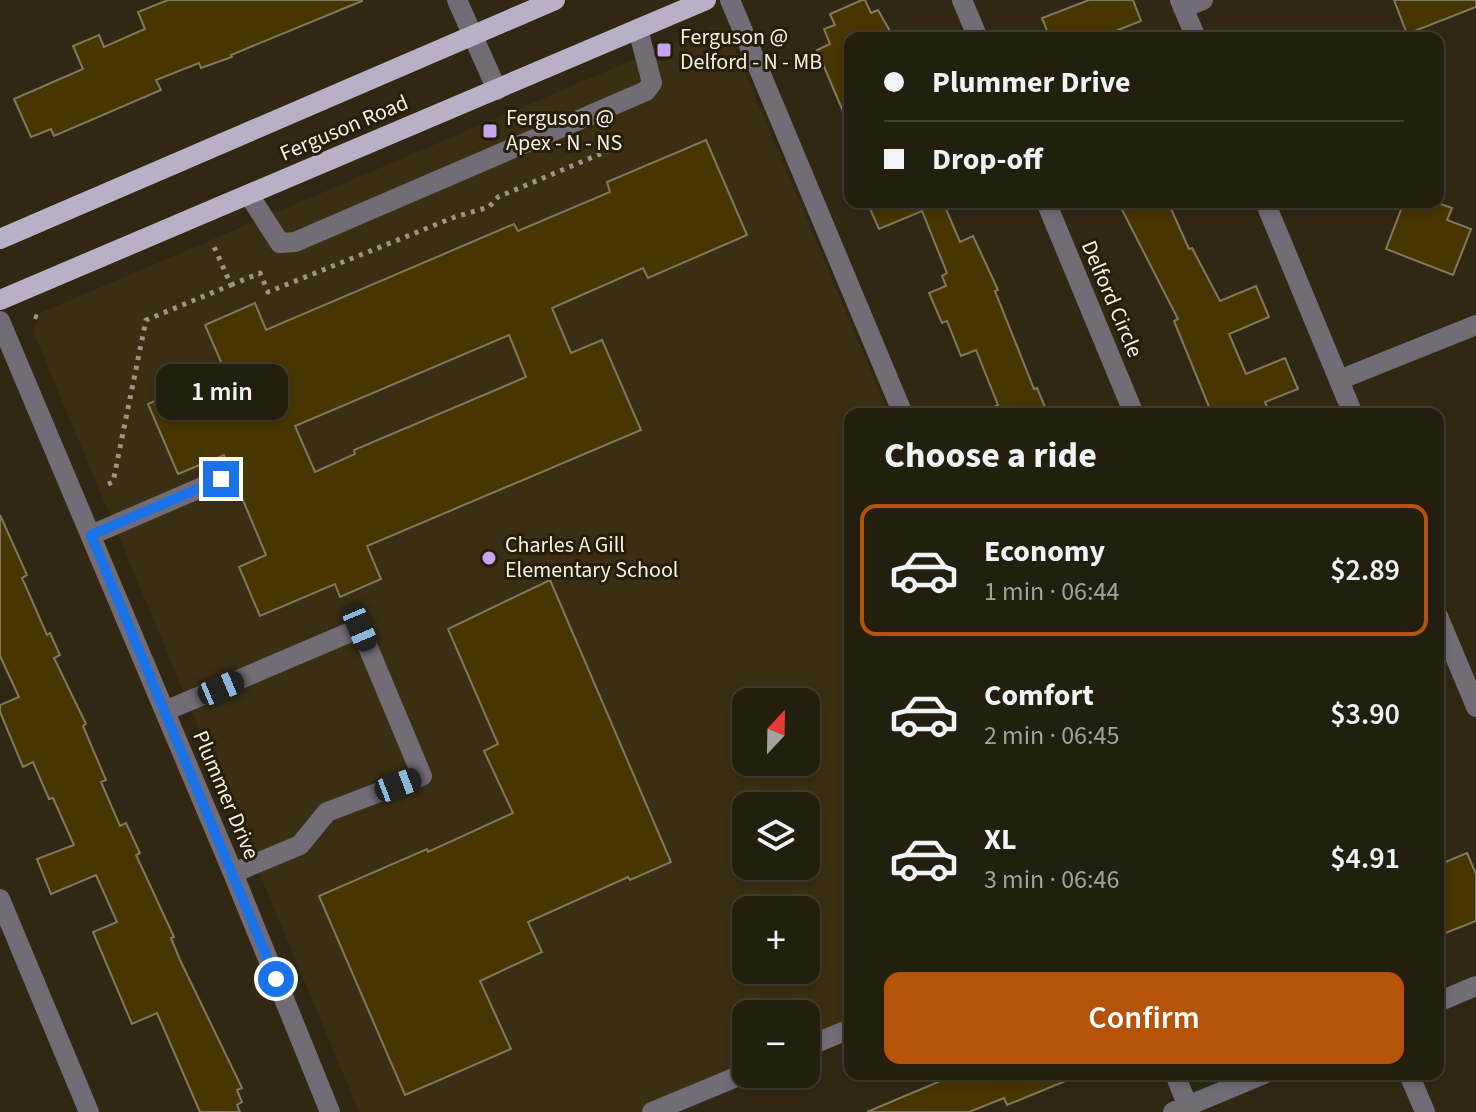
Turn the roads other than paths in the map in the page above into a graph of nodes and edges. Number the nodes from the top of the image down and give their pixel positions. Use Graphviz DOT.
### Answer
graph roads {
  1 [pos="457,0"];
  2 [pos="555,0"];
  3 [pos="706,0"];
  4 [pos="730,0"];
  5 [pos="962,0"];
  6 [pos="1189,3"];
  7 [pos="638,29"];
  8 [pos="975,32"];
  9 [pos="1195,32"];
  10 [pos="473,36"];
  11 [pos="497,90"];
  12 [pos="249,195"];
  13 [pos="1048,208"];
  14 [pos="1267,208"];
  15 [pos="0,239"];
  16 [pos="0,300"];
  17 [pos="0,321"];
  18 [pos="1476,325"];
  19 [pos="1339,380"];
  20 [pos="900,408"];
  21 [pos="1132,408"];
  22 [pos="1351,408"];
  23 [pos="221,479"];
  24 [pos="91,535"];
  25 [pos="1444,630"];
  26 [pos="1476,707"];
  27 [pos="165,711"];
  28 [pos="233,873"];
  29 [pos="0,899"];
  30 [pos="1476,986"];
  31 [pos="1444,999"];
  32 [pos="844,1031"];
  33 [pos="820,1041"];
  34 [pos="732,1079"];
  35 [pos="1176,1080"];
  36 [pos="1250,1080"];
  37 [pos="1412,1080"];
  38 [pos="1183,1110"];
  39 [pos="89,1112"];
  40 [pos="330,1112"];
  41 [pos="652,1112"];
  42 [pos="1425,1112"];
  1 -- 10 [label="street"];
  2 -- 10 [label="main road, Ferguson Road"];
  3 -- 7 [label="main road, Ferguson Road"];
  4 -- 20 [label="street"];
  5 -- 8 [label="street"];
  6 -- 9 [label="street"];
  7 -- 11 [label="main road, Ferguson Road"];
  7 -- 12 [label="street"];
  10 -- 11 [label="street"];
  10 -- 15 [label="main road, Ferguson Road"];
  11 -- 12 [label="main road, Ferguson Road"];
  12 -- 16 [label="main road, Ferguson Road"];
  13 -- 21 [label="street, Delford Circle"];
  14 -- 19 [label="street"];
  17 -- 24 [label="street, Plummer Drive"];
  18 -- 19 [label="street"];
  19 -- 22 [label="street"];
  23 -- 24 [label="street"];
  24 -- 27 [label="street, Plummer Drive"];
  25 -- 26 [label="street"];
  27 -- 28 [label="street, Plummer Drive"];
  27 -- 28 [label="street"];
  28 -- 40 [label="street, Plummer Drive"];
  29 -- 39 [label="street"];
  30 -- 31 [label="street"];
  32 -- 33 [label="street"];
  34 -- 41 [label="street"];
  35 -- 38 [label="street"];
  36 -- 38 [label="street"];
  37 -- 42 [label="street"];
}
